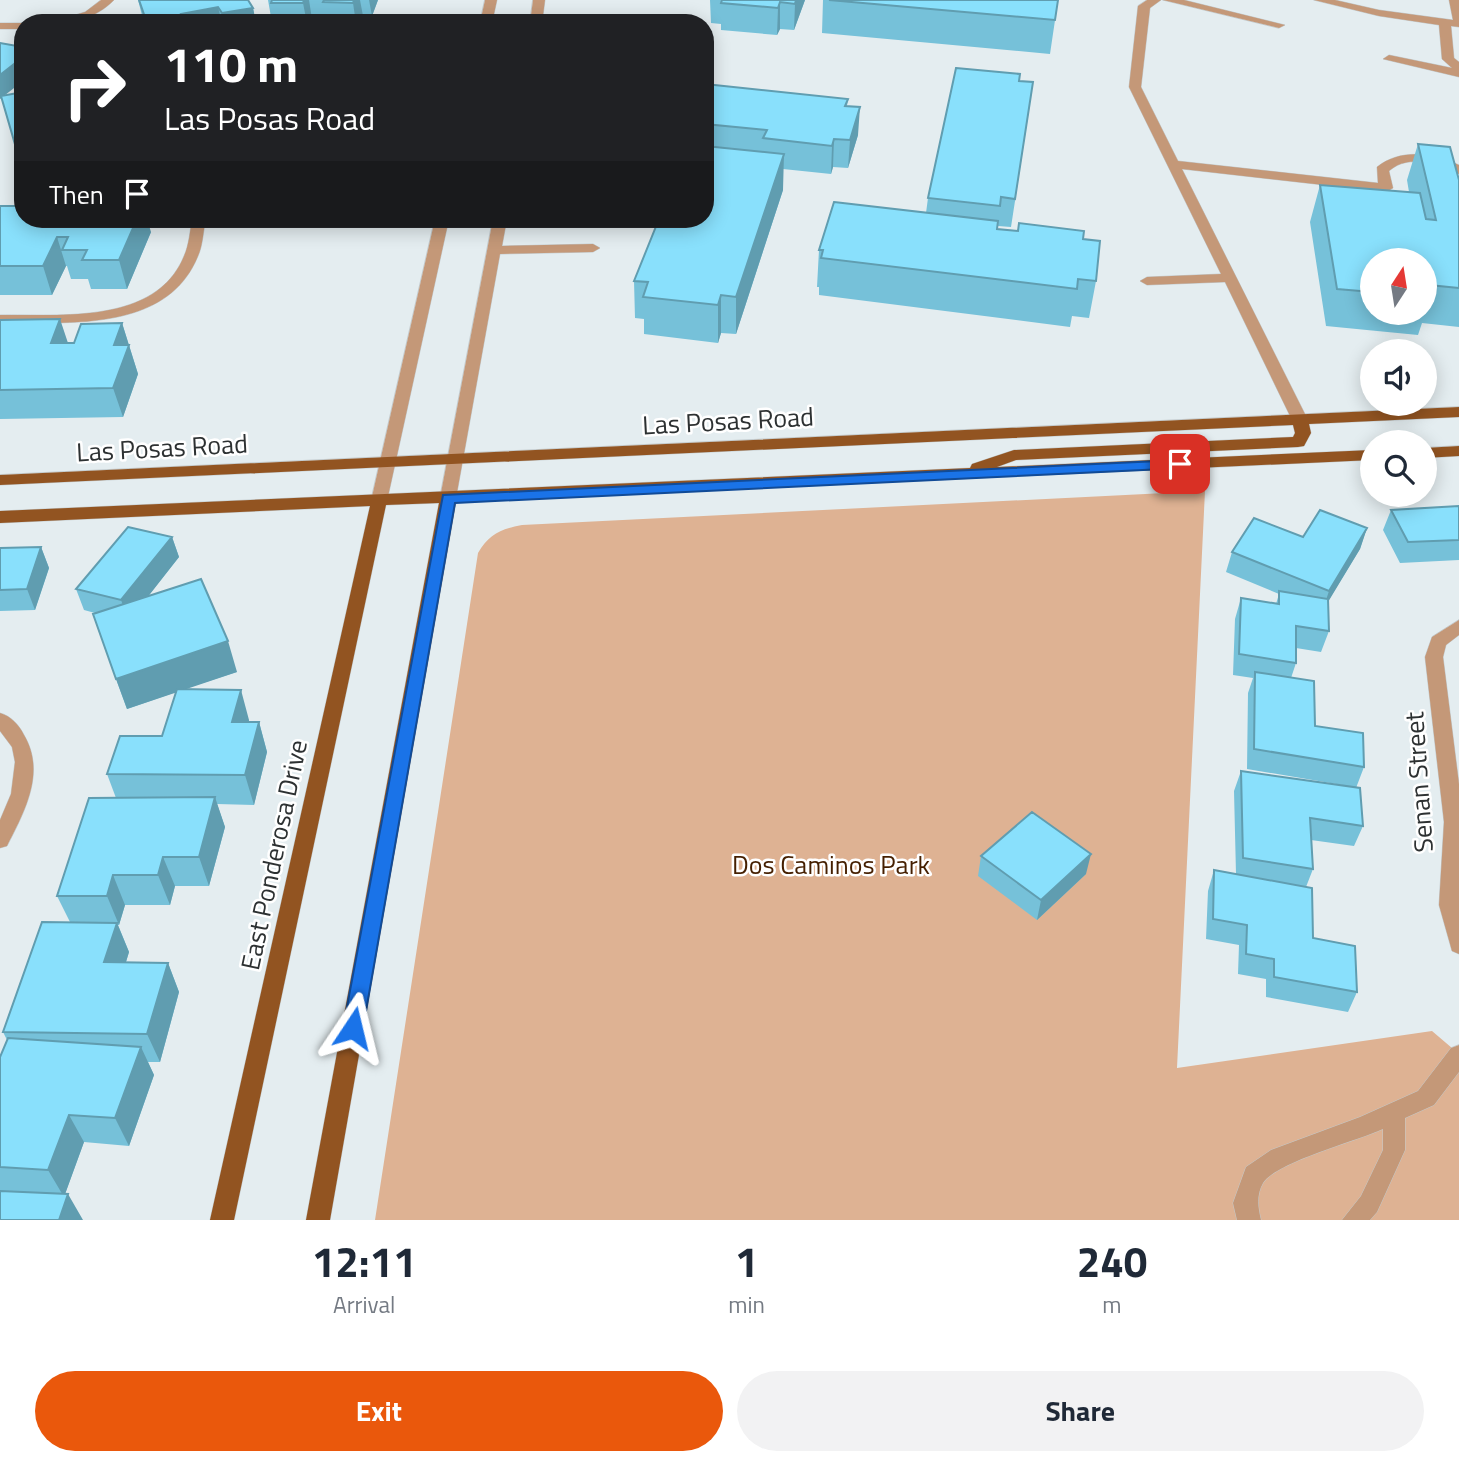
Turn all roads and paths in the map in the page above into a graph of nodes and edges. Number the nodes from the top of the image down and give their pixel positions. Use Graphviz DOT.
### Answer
graph roads {
  1 [pos="108,0"];
  2 [pos="1155,0"];
  3 [pos="1169,0"];
  4 [pos="1320,0"];
  5 [pos="1455,0"];
  6 [pos="89,14"];
  7 [pos="1445,23"];
  8 [pos="1459,24"];
  9 [pos="1279,25"];
  10 [pos="1389,59"];
  11 [pos="1459,71"];
  12 [pos="1173,164"];
  13 [pos="1459,170"];
  14 [pos="198,228"];
  15 [pos="440,228"];
  16 [pos="498,228"];
  17 [pos="593,248"];
  18 [pos="494,250"];
  19 [pos="1229,278"];
  20 [pos="1147,281"];
  21 [pos="0,319"];
  22 [pos="1459,412"];
  23 [pos="1300,420"];
  24 [pos="1459,451"];
  25 [pos="1437,452"];
  26 [pos="1360,456"];
  27 [pos="454,459"];
  28 [pos="387,462"];
  29 [pos="960,475"];
  30 [pos="0,480"];
  31 [pos="448,498"];
  32 [pos="379,501"];
  33 [pos="0,517"];
  34 [pos="1459,626"];
  35 [pos="1,721"];
  36 [pos="0,840"];
  37 [pos="1459,945"];
  38 [pos="1459,1055"];
  39 [pos="1394,1113"];
  40 [pos="222,1220"];
  41 [pos="318,1220"];
  42 [pos="1249,1220"];
  43 [pos="1354,1220"];
  1 -- 6 [label="street"];
  2 -- 12 [label="street"];
  3 -- 9 [label="street"];
  4 -- 7 [label="street"];
  5 -- 8 [label="street"];
  7 -- 8 [label="street"];
  7 -- 11 [label="street"];
  10 -- 11 [label="street"];
  12 -- 13 [label="street"];
  12 -- 19 [label="street"];
  14 -- 21 [label="street"];
  15 -- 28 [label="street"];
  16 -- 18 [label="street"];
  17 -- 18 [label="street"];
  18 -- 27 [label="street"];
  19 -- 20 [label="street"];
  19 -- 23 [label="street"];
  22 -- 23 [label="main road, Las Posas Road"];
  23 -- 27 [label="main road, Las Posas Road"];
  23 -- 29 [label="main road"];
  24 -- 25 [label="main road"];
  26 -- 29 [label="main road"];
  27 -- 28 [label="main road, Las Posas Road"];
  27 -- 31 [label="street"];
  28 -- 30 [label="main road, Las Posas Road"];
  28 -- 32 [label="street"];
  29 -- 31 [label="main road"];
  31 -- 32 [label="main road"];
  31 -- 41 [label="main road"];
  32 -- 33 [label="main road"];
  32 -- 40 [label="main road, East Ponderosa Drive"];
  34 -- 37 [label="street, Senan Street"];
  35 -- 36 [label="street"];
  38 -- 39 [label="street"];
  39 -- 42 [label="street"];
  39 -- 43 [label="street"];
}
